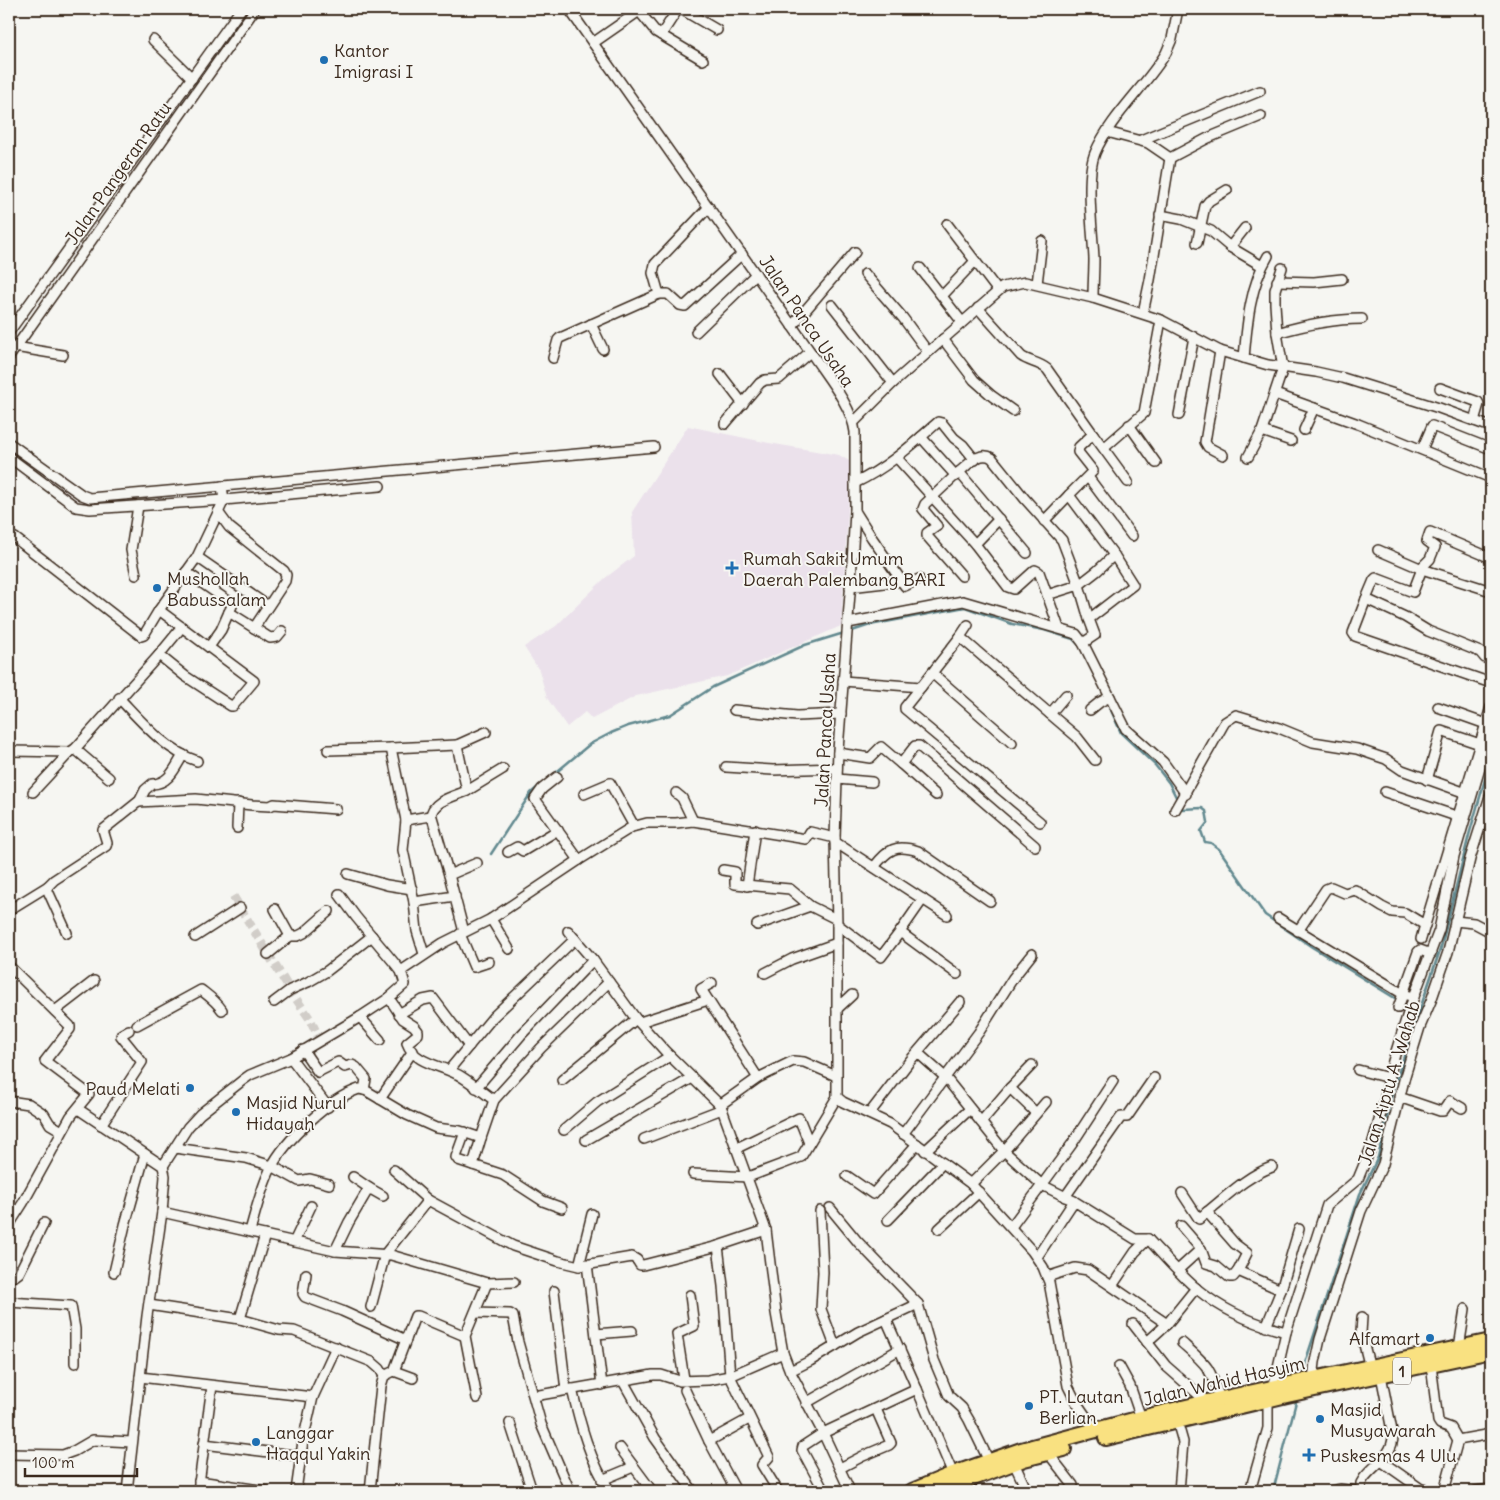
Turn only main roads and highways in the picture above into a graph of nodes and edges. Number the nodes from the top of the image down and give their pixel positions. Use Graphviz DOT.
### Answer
graph roads {
  1 [pos="1491,1341"];
  2 [pos="1491,1352"];
  3 [pos="1376,1371"];
  4 [pos="1271,1394"];
  5 [pos="969,1486"];
  6 [pos="945,1490"];
  7 [pos="912,1491"];
  1 -- 3 [label="highway, Jalan Wahid Hasyim / 1"];
  2 -- 3 [label="highway, Jalan Wahid Hasyim / 1"];
  3 -- 4 [label="highway, Jalan Wahid Hasyim / 1"];
  4 -- 5 [label="highway, Jalan Wahid Hasyim / 1"];
  4 -- 7 [label="highway, Jalan Wahid Hasyim / 1"];
  5 -- 6 [label="highway, Jalan Wahid Hasyim / 1"];
}
